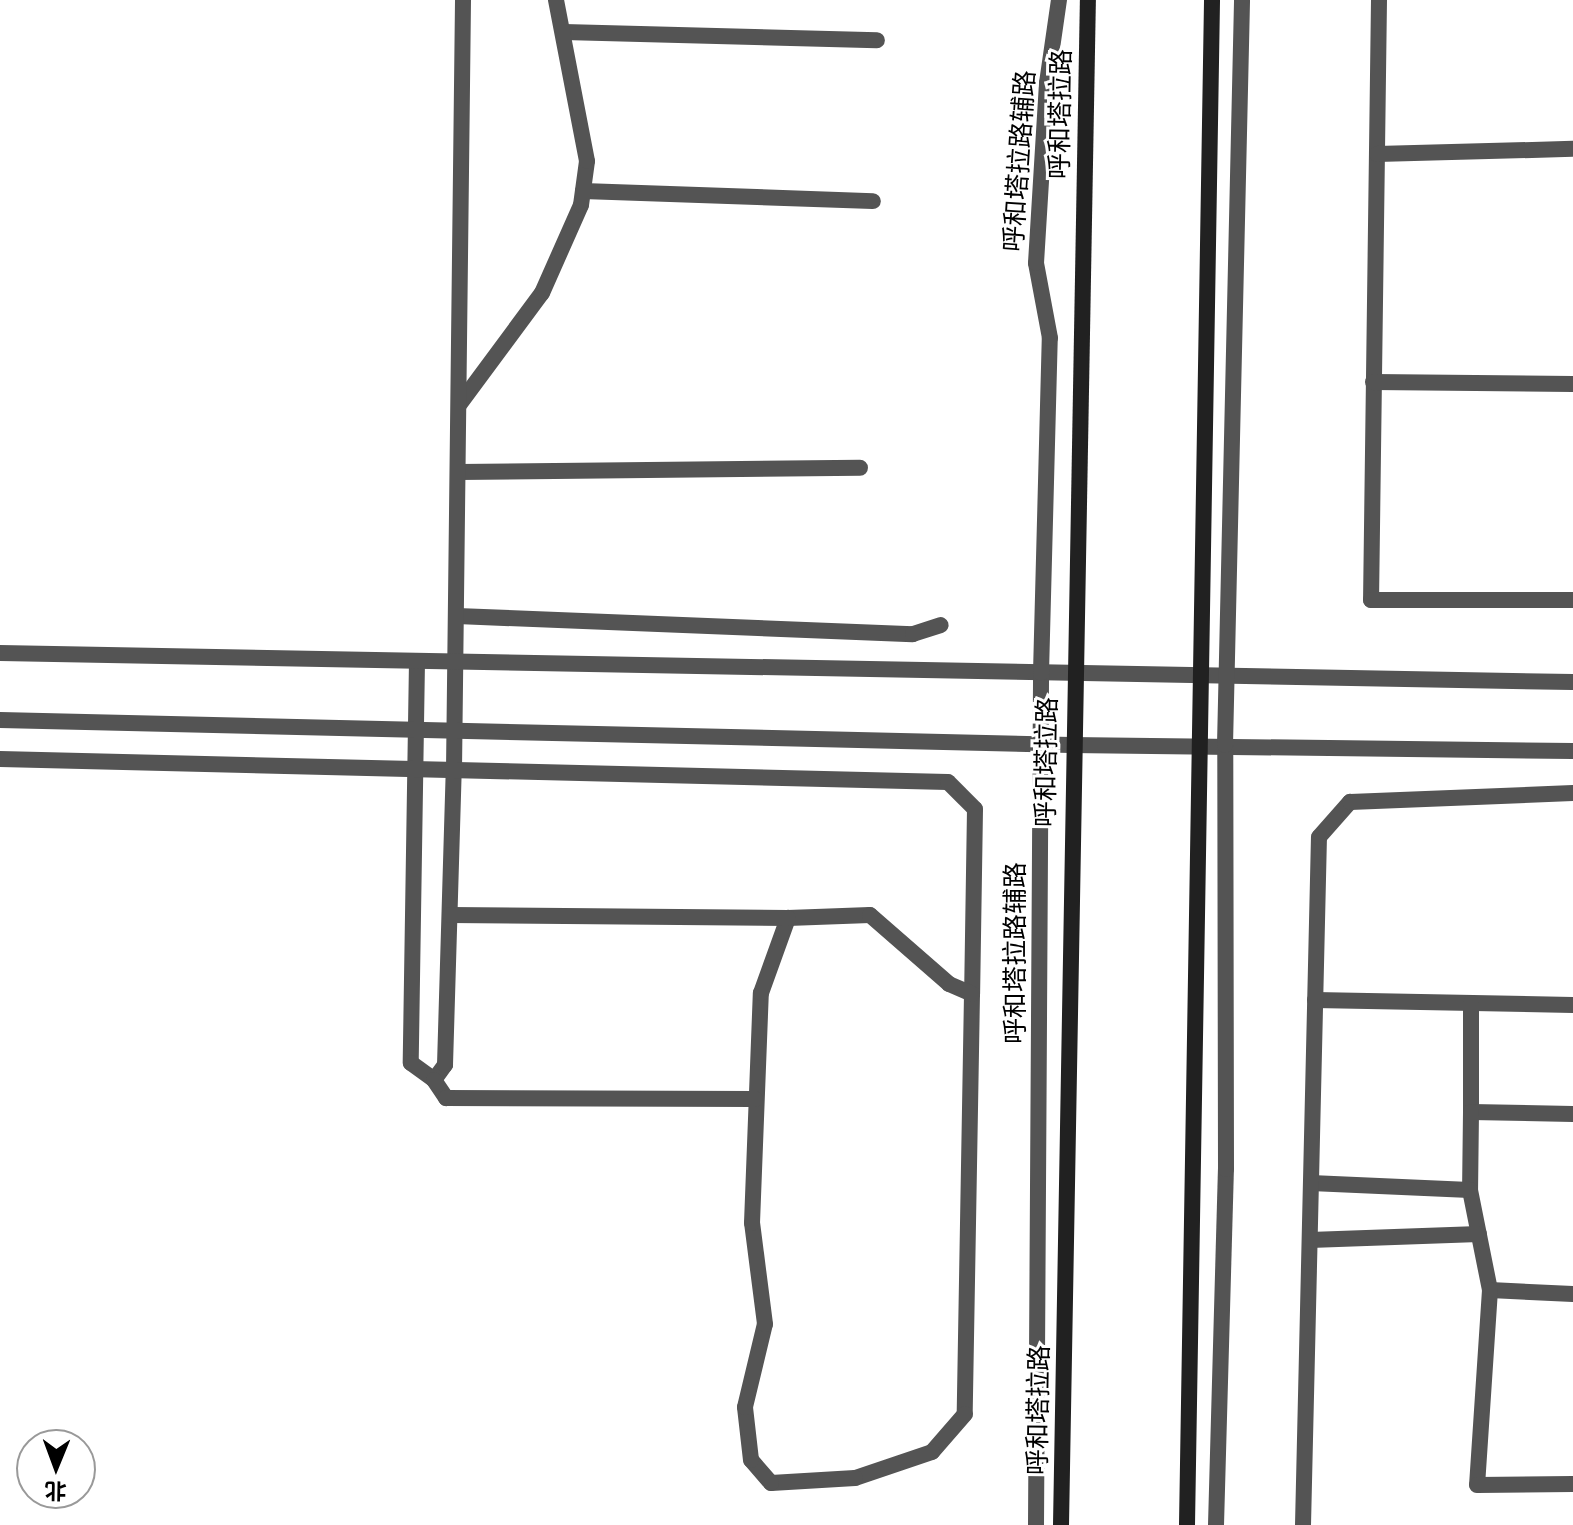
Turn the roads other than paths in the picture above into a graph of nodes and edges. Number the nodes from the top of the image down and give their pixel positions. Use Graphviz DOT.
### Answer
graph roads {
  1 [pos="463,0"];
  2 [pos="556,0"];
  3 [pos="1059,0"];
  4 [pos="1088,0"];
  5 [pos="1212,0"];
  6 [pos="1242,0"];
  7 [pos="1379,0"];
  8 [pos="564,32"];
  9 [pos="877,40"];
  10 [pos="1573,149"];
  11 [pos="1377,154"];
  12 [pos="583,191"];
  13 [pos="873,201"];
  14 [pos="1373,382"];
  15 [pos="1573,384"];
  16 [pos="459,405"];
  17 [pos="860,468"];
  18 [pos="459,472"];
  19 [pos="1573,600"];
  20 [pos="457,616"];
  21 [pos="941,625"];
  22 [pos="0,653"];
  23 [pos="417,661"];
  24 [pos="457,662"];
  25 [pos="1041,673"];
  26 [pos="1072,674"];
  27 [pos="1202,677"];
  28 [pos="1228,677"];
  29 [pos="1573,682"];
  30 [pos="0,720"];
  31 [pos="416,730"];
  32 [pos="455,731"];
  33 [pos="1042,744"];
  34 [pos="1071,745"];
  35 [pos="1200,745"];
  36 [pos="1225,745"];
  37 [pos="1573,751"];
  38 [pos="0,759"];
  39 [pos="454,770"];
  40 [pos="416,771"];
  41 [pos="1573,793"];
  42 [pos="450,915"];
  43 [pos="788,918"];
  44 [pos="972,994"];
  45 [pos="1315,1000"];
  46 [pos="1471,1003"];
  47 [pos="1573,1005"];
  48 [pos="434,1080"];
  49 [pos="755,1099"];
  50 [pos="1471,1112"];
  51 [pos="1573,1114"];
  52 [pos="1311,1183"];
  53 [pos="1470,1190"];
  54 [pos="1479,1234"];
  55 [pos="1310,1240"];
  56 [pos="1490,1290"];
  57 [pos="1573,1294"];
  58 [pos="1573,1484"];
  59 [pos="1036,1525"];
  60 [pos="1061,1525"];
  61 [pos="1187,1525"];
  62 [pos="1216,1525"];
  63 [pos="1303,1525"];
  1 -- 16 [label="street"];
  2 -- 8 [label="street"];
  3 -- 25 [label="street, 呼和塔拉路辅路"];
  4 -- 26 [label="main road, 呼和塔拉路"];
  5 -- 27 [label="main road"];
  6 -- 28 [label="street"];
  7 -- 11 [label="street"];
  8 -- 9 [label="street"];
  8 -- 12 [label="street"];
  10 -- 11 [label="street"];
  11 -- 14 [label="street"];
  12 -- 13 [label="street"];
  12 -- 16 [label="street"];
  14 -- 15 [label="street"];
  14 -- 19 [label="street"];
  16 -- 18 [label="street"];
  17 -- 18 [label="street"];
  18 -- 20 [label="street"];
  20 -- 21 [label="street"];
  20 -- 24 [label="street"];
  22 -- 23 [label="street"];
  23 -- 24 [label="street"];
  23 -- 31 [label="street"];
  24 -- 25 [label="street"];
  24 -- 32 [label="street"];
  25 -- 26 [label="street"];
  25 -- 33 [label="street, 呼和塔拉路辅路"];
  26 -- 27 [label="street"];
  26 -- 34 [label="main road, 呼和塔拉路"];
  27 -- 28 [label="street"];
  27 -- 35 [label="main road"];
  28 -- 29 [label="street"];
  28 -- 36 [label="street"];
  30 -- 31 [label="street"];
  31 -- 32 [label="street"];
  31 -- 40 [label="street"];
  32 -- 33 [label="street"];
  32 -- 39 [label="street"];
  33 -- 34 [label="street"];
  33 -- 59 [label="street, 呼和塔拉路辅路"];
  34 -- 35 [label="street"];
  34 -- 60 [label="main road, 呼和塔拉路"];
  35 -- 36 [label="street"];
  35 -- 61 [label="main road"];
  36 -- 37 [label="street"];
  36 -- 62 [label="street"];
  38 -- 40 [label="street"];
  39 -- 40 [label="street"];
  39 -- 42 [label="street"];
  39 -- 44 [label="street"];
  40 -- 48 [label="street"];
  41 -- 45 [label="street"];
  42 -- 43 [label="street"];
  42 -- 48 [label="street"];
  43 -- 44 [label="street"];
  43 -- 49 [label="street"];
  44 -- 49 [label="street"];
  45 -- 46 [label="street"];
  45 -- 52 [label="street"];
  46 -- 47 [label="street"];
  46 -- 50 [label="street"];
  48 -- 49 [label="street"];
  50 -- 51 [label="street"];
  50 -- 53 [label="street"];
  52 -- 53 [label="street"];
  52 -- 55 [label="street"];
  53 -- 54 [label="street"];
  54 -- 55 [label="street"];
  54 -- 56 [label="street"];
  55 -- 63 [label="street"];
  56 -- 57 [label="street"];
  56 -- 58 [label="street"];
}
